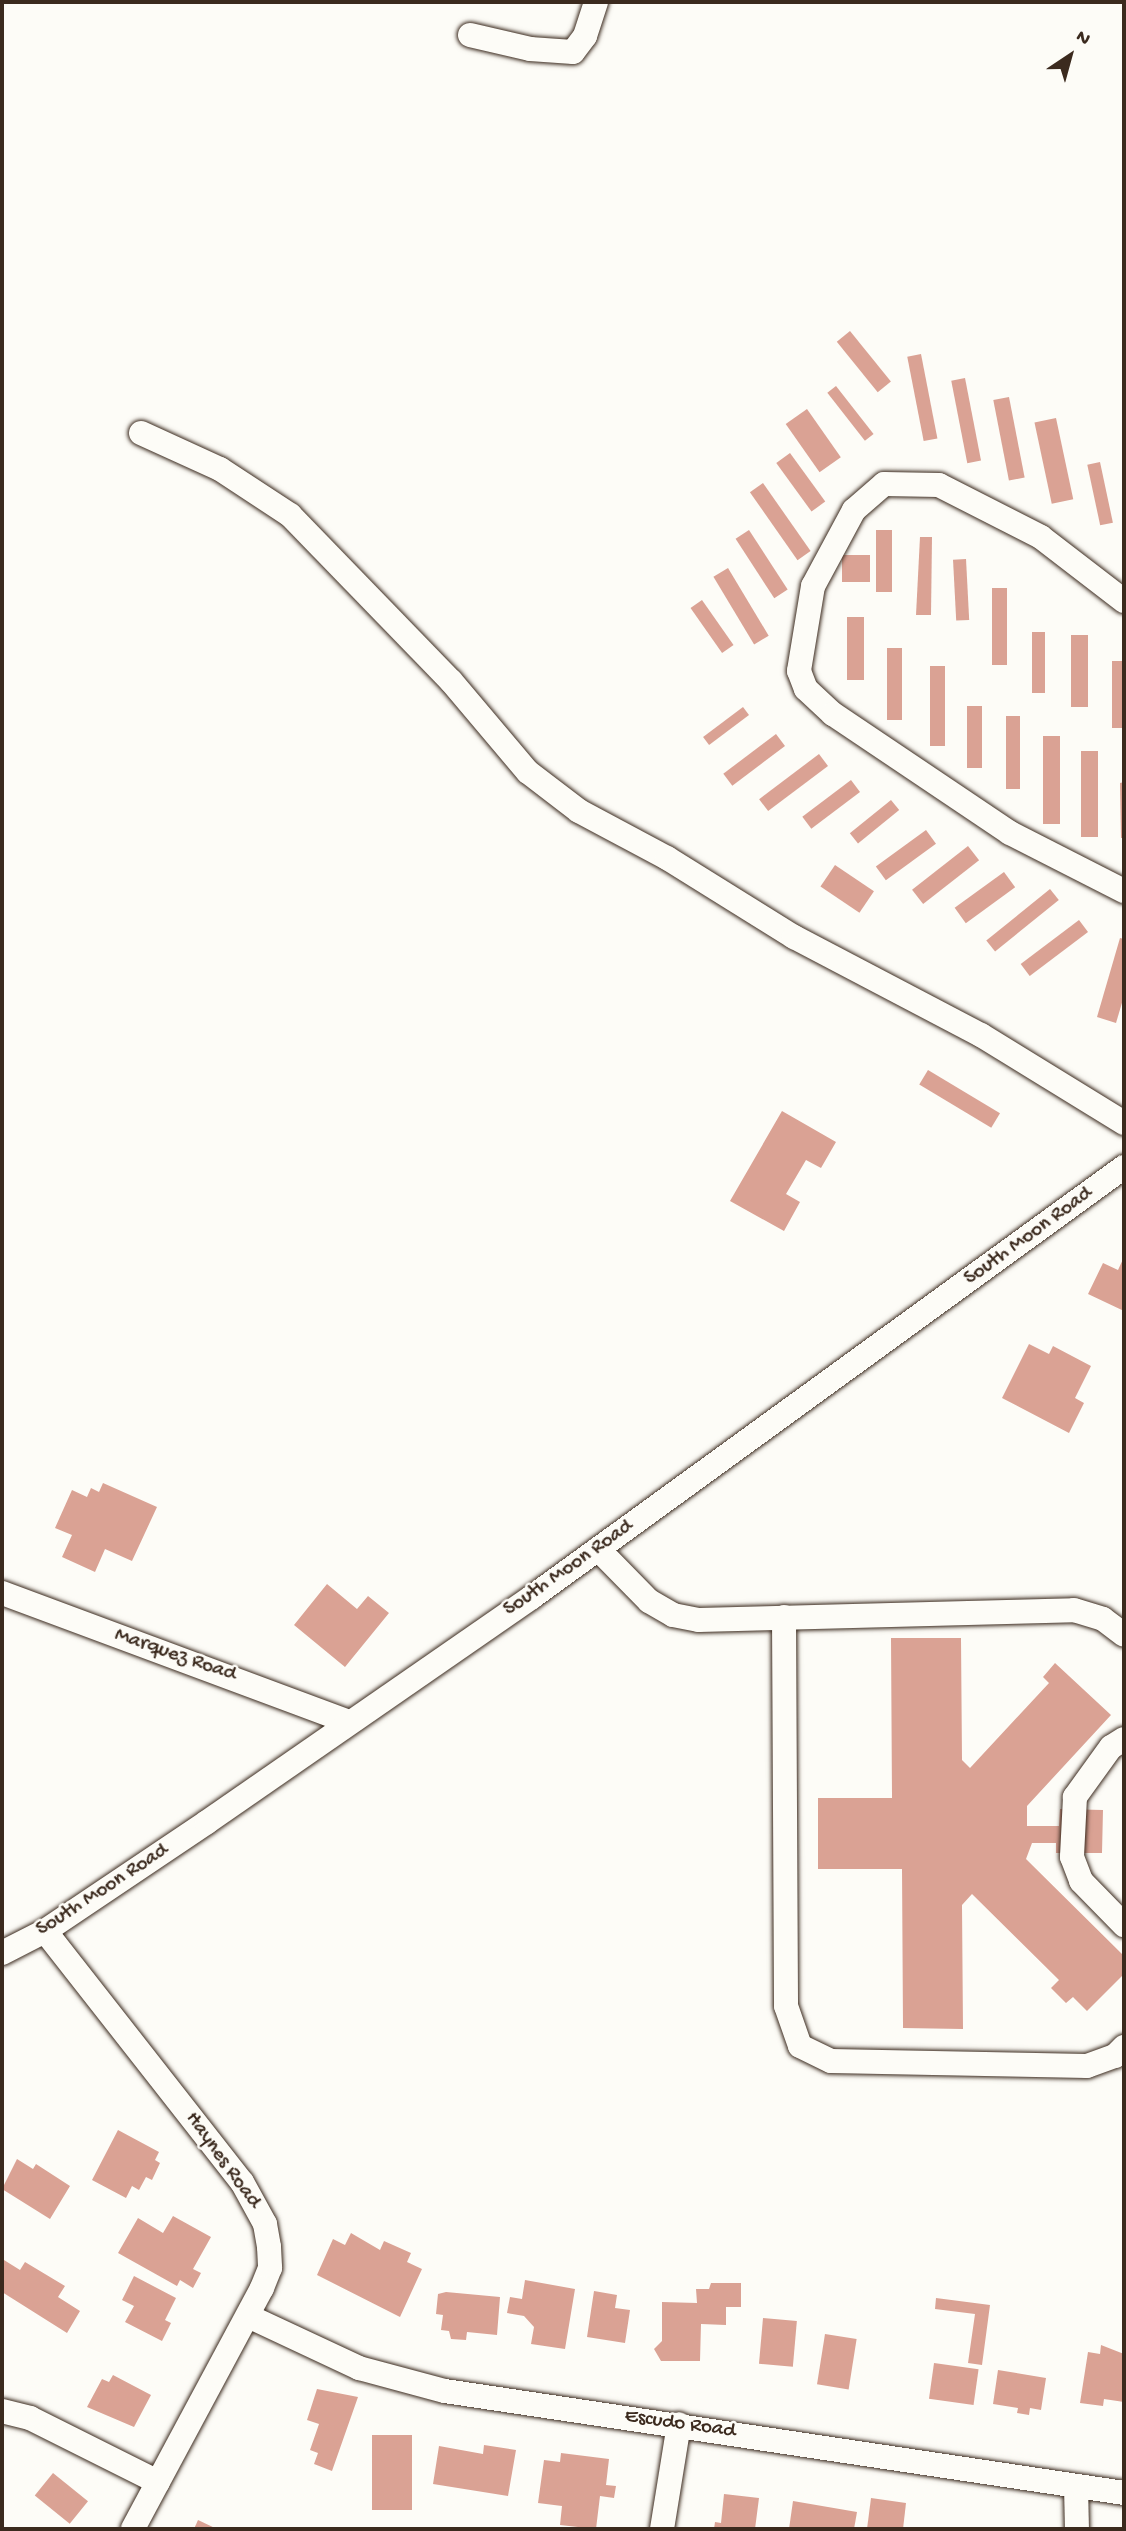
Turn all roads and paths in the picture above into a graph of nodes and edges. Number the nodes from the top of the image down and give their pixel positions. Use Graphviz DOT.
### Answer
graph roads {
  1 [pos="596,2"];
  2 [pos="470,35"];
  3 [pos="141,433"];
  4 [pos="1124,601"];
  5 [pos="1124,891"];
  6 [pos="1124,1123"];
  7 [pos="1124,1167"];
  8 [pos="598,1549"];
  9 [pos="2,1593"];
  10 [pos="784,1618"];
  11 [pos="1124,1635"];
  12 [pos="348,1722"];
  13 [pos="1124,1739"];
  14 [pos="1124,1925"];
  15 [pos="45,1931"];
  16 [pos="2,1953"];
  17 [pos="1124,2048"];
  18 [pos="248,2316"];
  19 [pos="2,2412"];
  20 [pos="679,2424"];
  21 [pos="158,2482"];
  22 [pos="1076,2486"];
  23 [pos="1124,2493"];
  24 [pos="133,2529"];
  25 [pos="662,2529"];
  26 [pos="1077,2529"];
  1 -- 2 [label="street"];
  3 -- 6 [label="street"];
  4 -- 5 [label="street"];
  7 -- 8 [label="street, South Moon Road"];
  8 -- 10 [label="street"];
  8 -- 12 [label="street, South Moon Road"];
  9 -- 12 [label="street, Marquez Road"];
  10 -- 11 [label="street"];
  10 -- 17 [label="street"];
  12 -- 15 [label="street, South Moon Road"];
  13 -- 14 [label="street"];
  15 -- 16 [label="street, South Moon Road"];
  15 -- 18 [label="street, Haynes Road"];
  18 -- 20 [label="street, Escudo Road"];
  18 -- 21 [label="street, Haynes Road"];
  19 -- 21 [label="street"];
  20 -- 22 [label="street, Escudo Road"];
  20 -- 25 [label="street"];
  21 -- 24 [label="street, Haynes Road"];
  22 -- 23 [label="street, Escudo Road"];
  22 -- 26 [label="street"];
}
